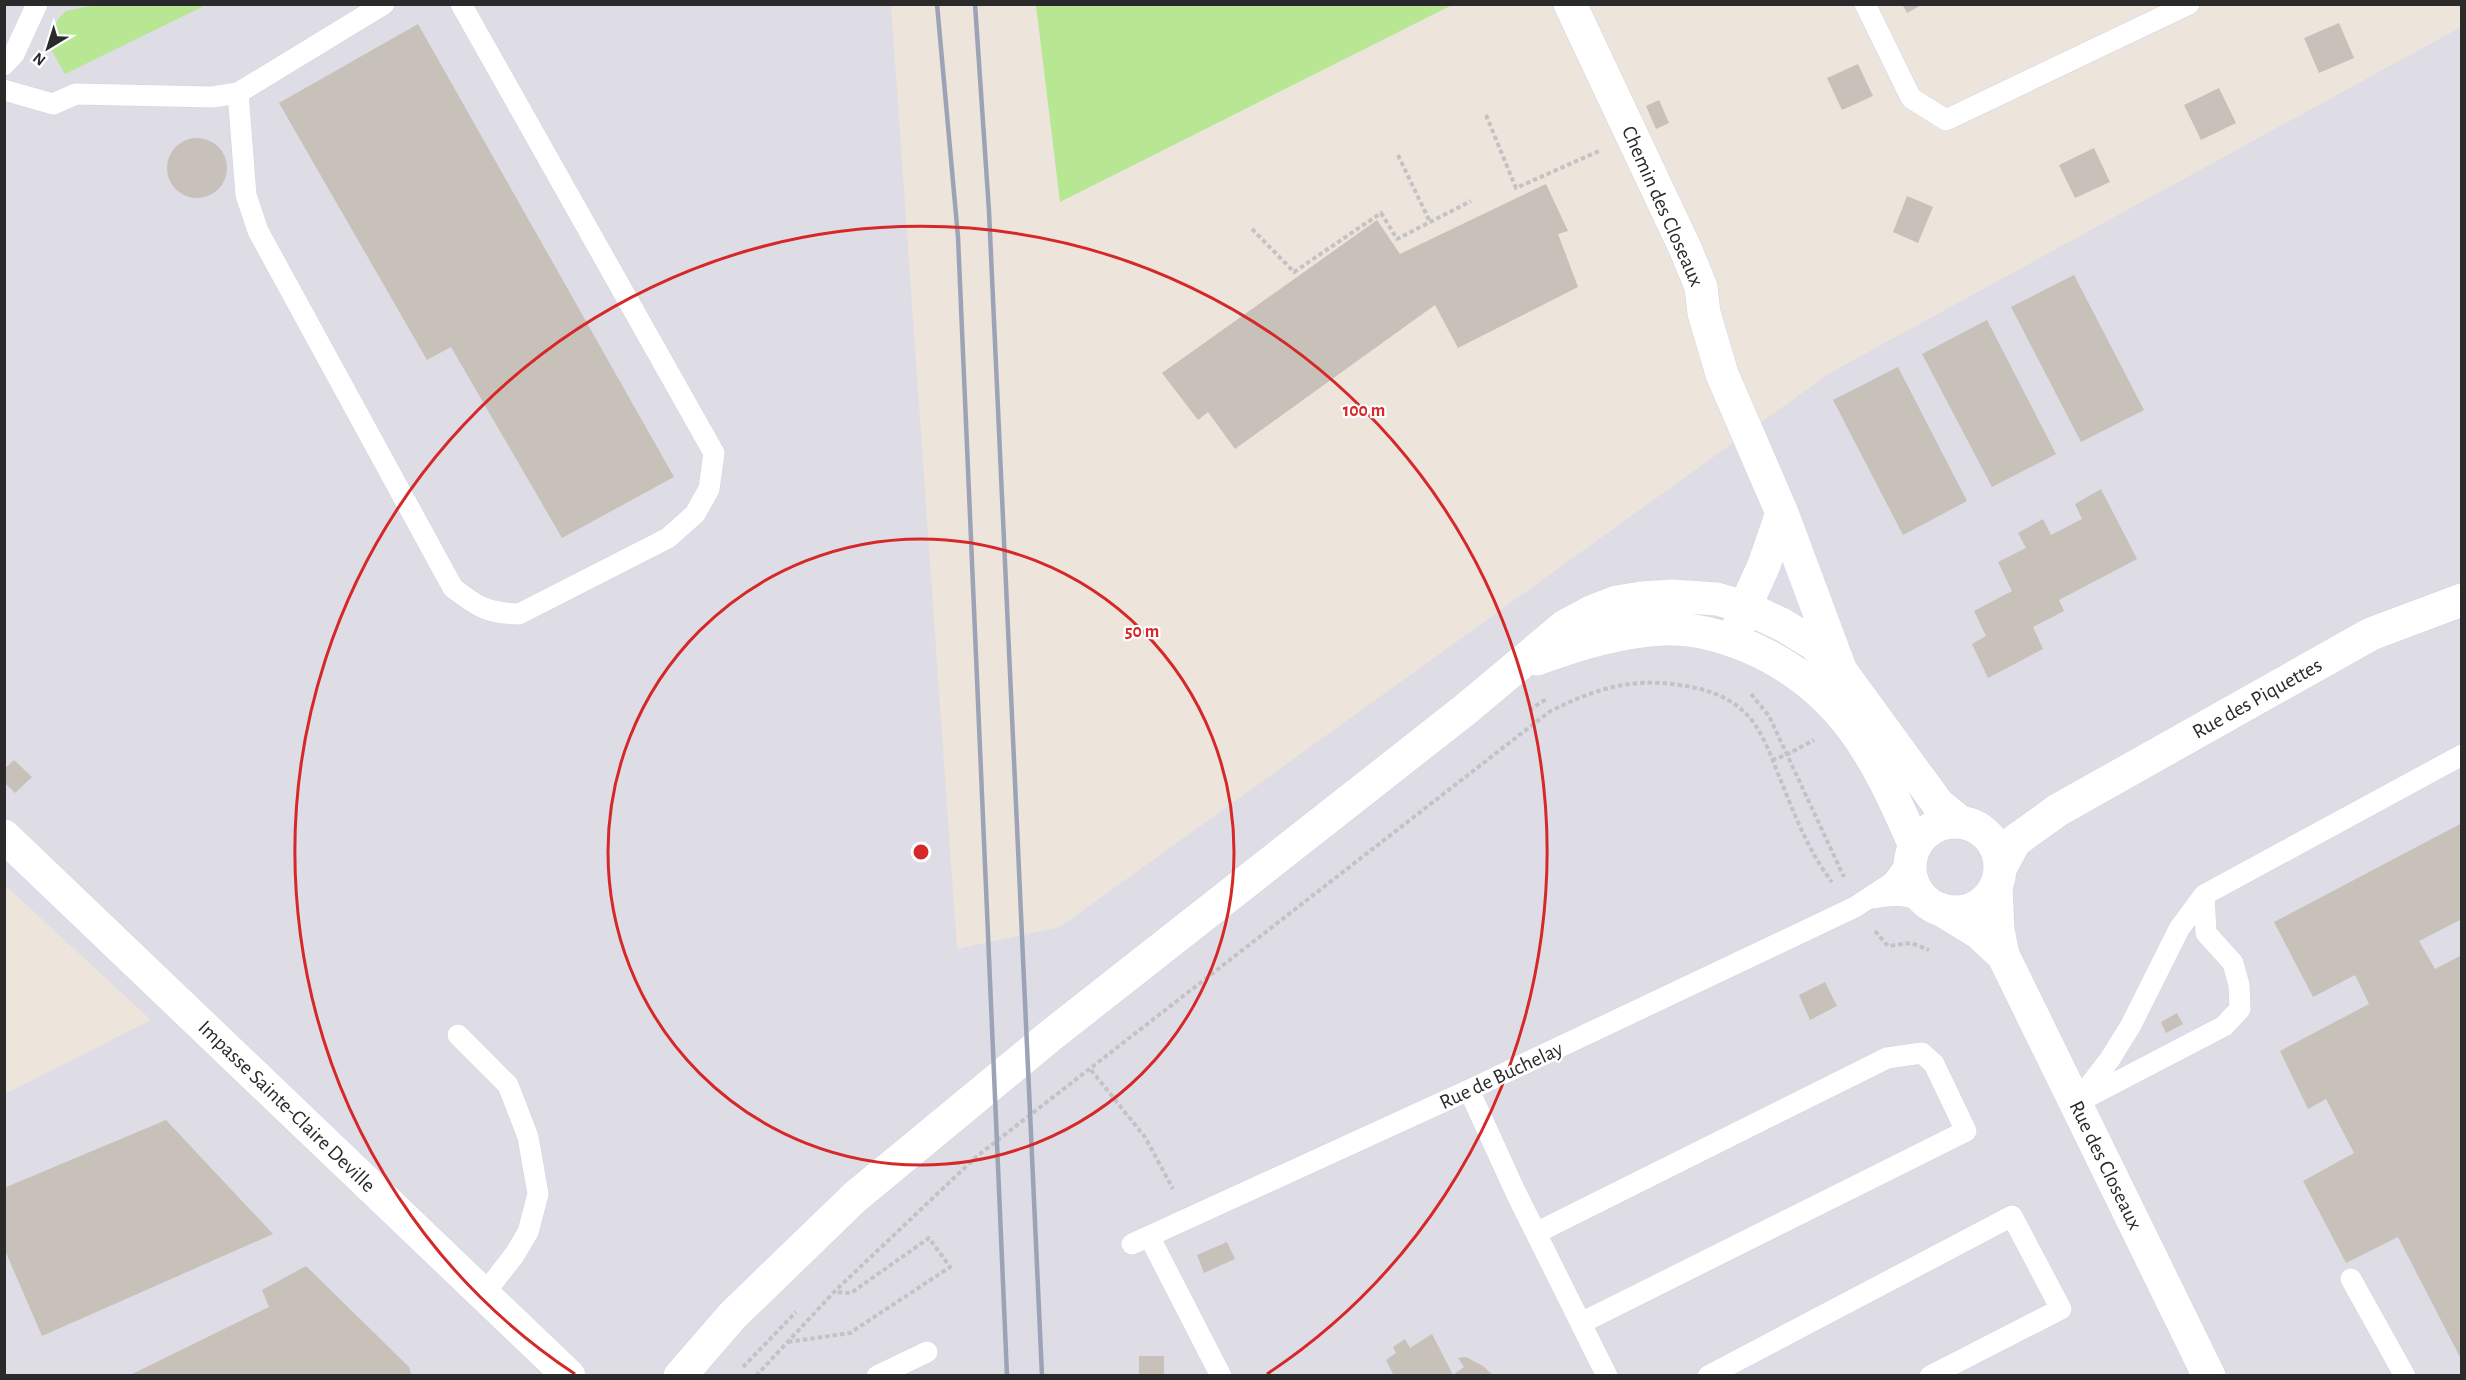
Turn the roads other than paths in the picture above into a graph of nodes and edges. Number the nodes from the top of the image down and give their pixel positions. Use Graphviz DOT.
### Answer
graph roads {
  1 [pos="37,4"];
  2 [pos="384,4"];
  3 [pos="461,4"];
  4 [pos="1570,4"];
  5 [pos="1865,4"];
  6 [pos="2189,4"];
  7 [pos="4,65"];
  8 [pos="4,90"];
  9 [pos="238,93"];
  10 [pos="1782,513"];
  11 [pos="2462,600"];
  12 [pos="1745,607"];
  13 [pos="1734,640"];
  14 [pos="1521,664"];
  15 [pos="1841,671"];
  16 [pos="2462,754"];
  17 [pos="2058,810"];
  18 [pos="1966,823"];
  19 [pos="4,836"];
  20 [pos="1914,851"];
  21 [pos="1998,877"];
  22 [pos="2204,895"];
  23 [pos="1861,904"];
  24 [pos="1935,907"];
  25 [pos="2003,955"];
  26 [pos="458,1035"];
  27 [pos="1469,1090"];
  28 [pos="2076,1103"];
  29 [pos="1536,1233"];
  30 [pos="2351,1279"];
  31 [pos="484,1294"];
  32 [pos="1581,1323"];
  33 [pos="927,1352"];
  34 [pos="569,1376"];
  35 [pos="680,1376"];
  36 [pos="877,1376"];
  37 [pos="1221,1376"];
  38 [pos="1607,1376"];
  39 [pos="1708,1376"];
  40 [pos="1930,1376"];
  41 [pos="2209,1376"];
  42 [pos="2405,1376"];
  1 -- 7 [label="lane"];
  2 -- 9 [label="lane"];
  3 -- 9 [label="lane"];
  4 -- 10 [label="street, Chemin des Closeaux"];
  5 -- 6 [label="lane"];
  8 -- 9 [label="lane"];
  10 -- 12 [label="street"];
  10 -- 15 [label="street, Chemin des Closeaux"];
  11 -- 17 [label="street, Rue des Piquettes"];
  12 -- 13 [label="street"];
  12 -- 14 [label="street"];
  12 -- 15 [label="street"];
  13 -- 14 [label="street"];
  13 -- 20 [label="street"];
  14 -- 35 [label="street"];
  15 -- 18 [label="street"];
  16 -- 22 [label="lane"];
  17 -- 18 [label="street, Rue des Piquettes"];
  17 -- 21 [label="street, Rue des Piquettes"];
  18 -- 20 [label="street"];
  18 -- 21 [label="street"];
  19 -- 31 [label="street, Impasse Sainte-Claire Deville"];
  20 -- 23 [label="lane, Rue de Buchelay"];
  20 -- 24 [label="street"];
  21 -- 24 [label="street"];
  21 -- 25 [label="street, Rue des Closeaux"];
  22 -- 28 [label="lane"];
  22 -- 28 [label="lane"];
  23 -- 24 [label="lane, Rue de Buchelay"];
  23 -- 27 [label="lane, Rue de Buchelay"];
  24 -- 25 [label="street, Rue des Closeaux"];
  25 -- 28 [label="street, Rue des Closeaux"];
  26 -- 31 [label="lane"];
  27 -- 29 [label="lane"];
  27 -- 37 [label="lane, Rue de Buchelay"];
  28 -- 41 [label="street, Rue des Closeaux"];
  29 -- 32 [label="lane"];
  29 -- 32 [label="lane"];
  30 -- 42 [label="lane"];
  31 -- 34 [label="street, Impasse Sainte-Claire Deville"];
  32 -- 38 [label="lane"];
  33 -- 36 [label="lane"];
  39 -- 40 [label="lane"];
}
